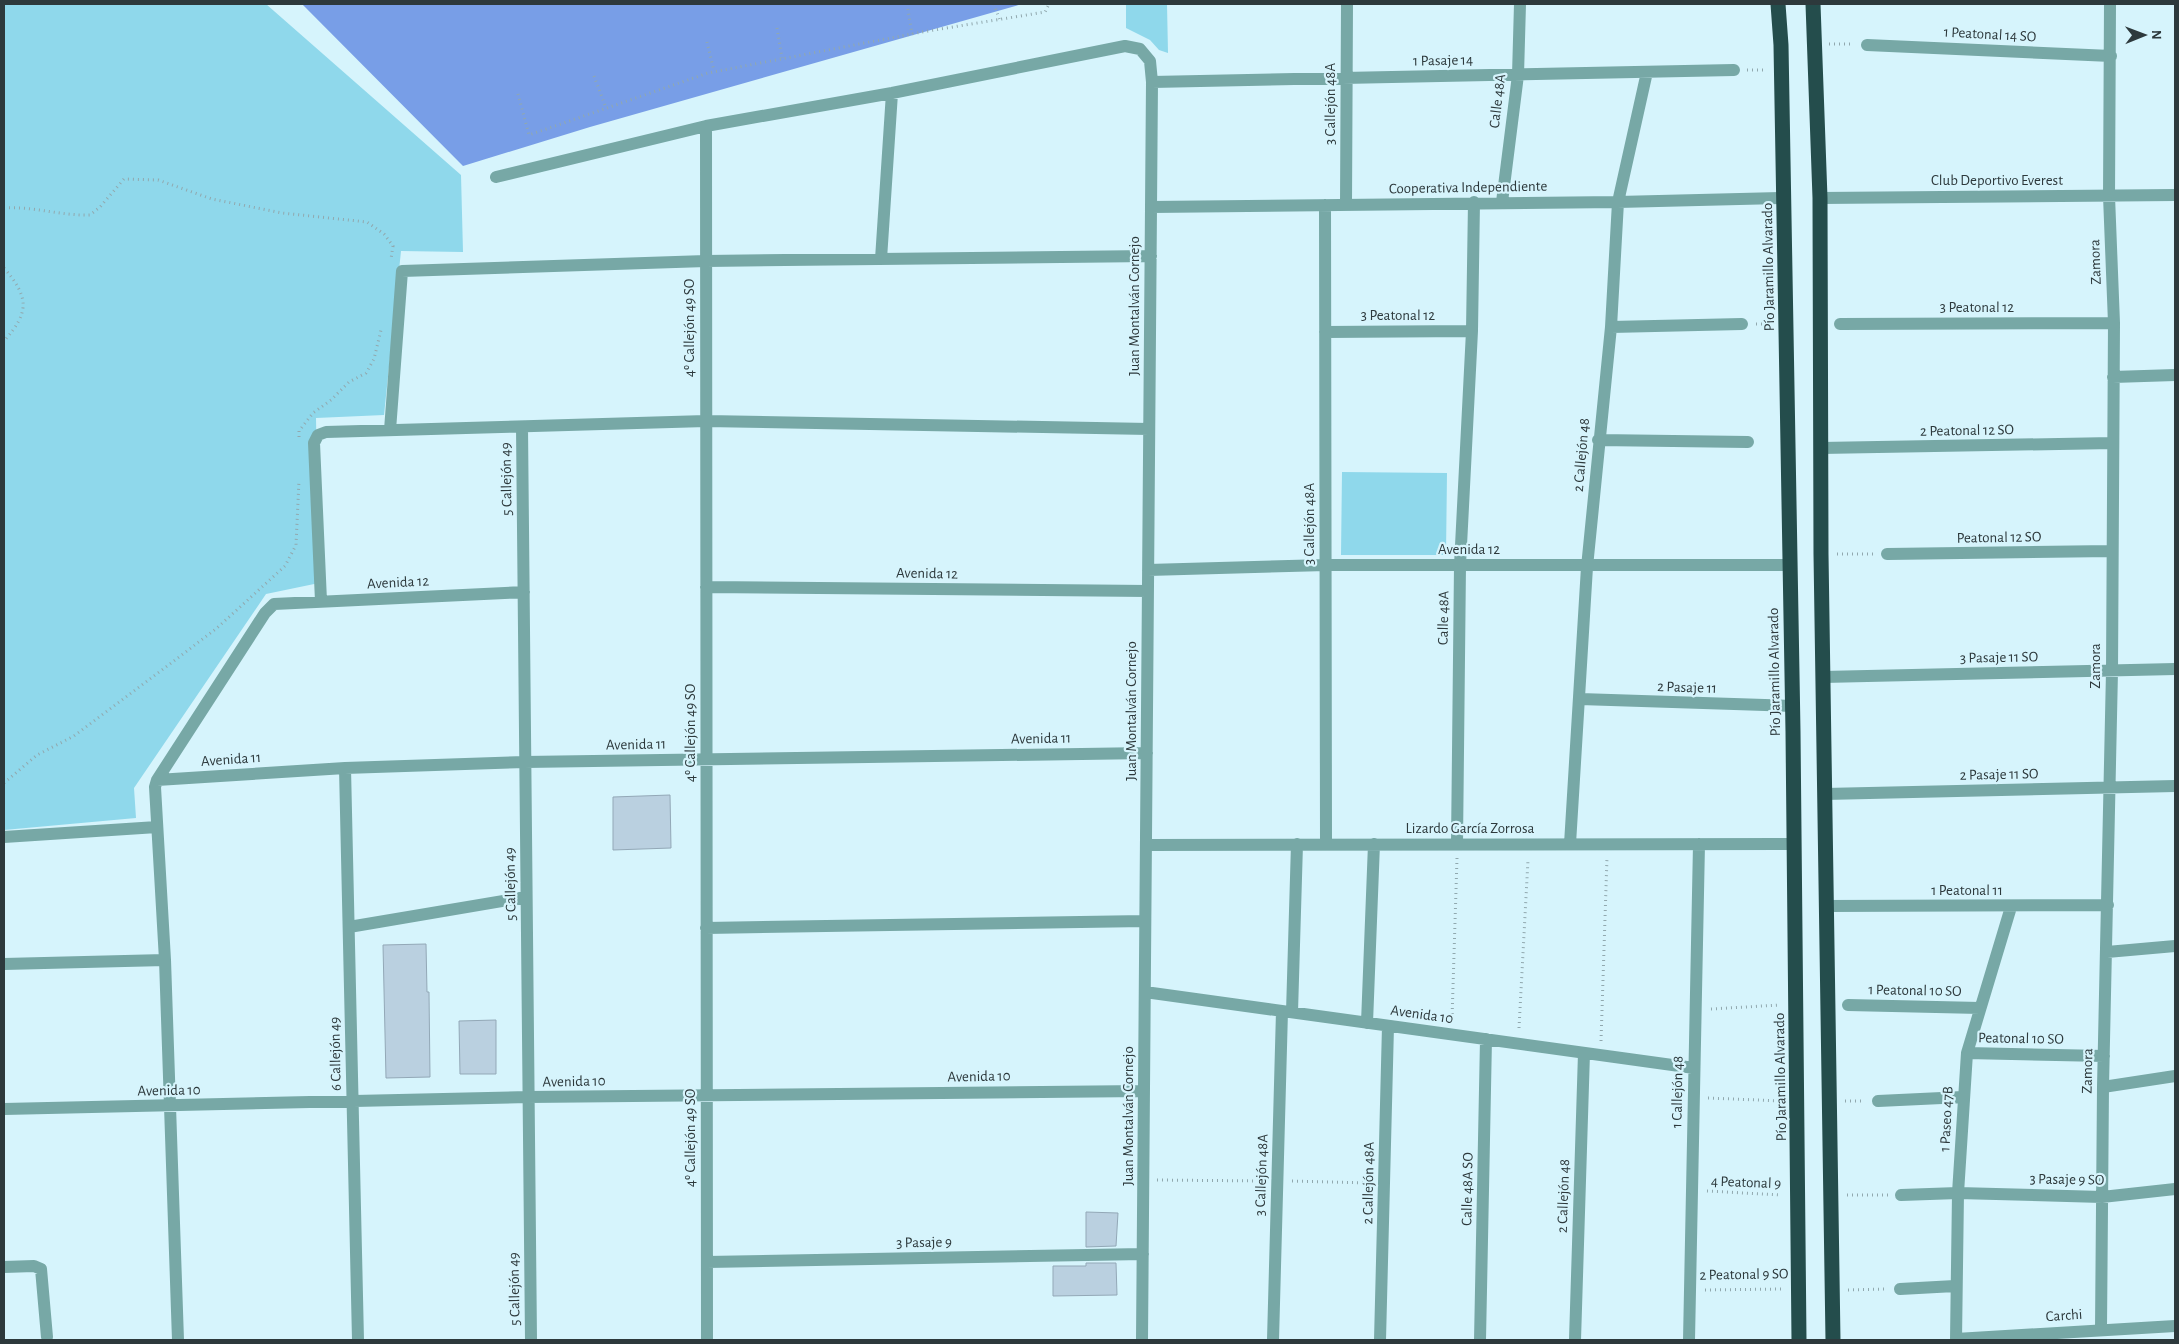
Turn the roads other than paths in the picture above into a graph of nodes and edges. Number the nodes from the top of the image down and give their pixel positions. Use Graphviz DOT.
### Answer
graph roads {
  1 [pos="1347,4"];
  2 [pos="1520,4"];
  3 [pos="1778,4"];
  4 [pos="1814,4"];
  5 [pos="2110,4"];
  6 [pos="1867,44"];
  7 [pos="2111,56"];
  8 [pos="1734,70"];
  9 [pos="1647,72"];
  10 [pos="1518,74"];
  11 [pos="1346,78"];
  12 [pos="1152,82"];
  13 [pos="892,93"];
  14 [pos="706,126"];
  15 [pos="496,177"];
  16 [pos="2175,195"];
  17 [pos="2109,196"];
  18 [pos="1784,198"];
  19 [pos="1820,198"];
  20 [pos="1474,202"];
  21 [pos="1502,202"];
  22 [pos="1618,202"];
  23 [pos="1346,204"];
  24 [pos="1325,205"];
  25 [pos="1152,207"];
  26 [pos="1151,256"];
  27 [pos="881,259"];
  28 [pos="706,261"];
  29 [pos="1742,324"];
  30 [pos="1840,324"];
  31 [pos="2114,324"];
  32 [pos="1611,327"];
  33 [pos="1472,331"];
  34 [pos="1325,332"];
  35 [pos="2175,375"];
  36 [pos="2113,377"];
  37 [pos="706,421"];
  38 [pos="522,427"];
  39 [pos="1150,429"];
  40 [pos="390,430"];
  41 [pos="1598,440"];
  42 [pos="1748,442"];
  43 [pos="2113,443"];
  44 [pos="1821,448"];
  45 [pos="2112,551"];
  46 [pos="1887,554"];
  47 [pos="1326,565"];
  48 [pos="1460,565"];
  49 [pos="1789,565"];
  50 [pos="1587,567"];
  51 [pos="1148,570"];
  52 [pos="706,587"];
  53 [pos="1148,591"];
  54 [pos="524,592"];
  55 [pos="321,601"];
  56 [pos="2175,669"];
  57 [pos="2112,672"];
  58 [pos="1823,676"];
  59 [pos="1580,699"];
  60 [pos="1793,706"];
  61 [pos="1147,753"];
  62 [pos="706,759"];
  63 [pos="525,762"];
  64 [pos="345,768"];
  65 [pos="157,780"];
  66 [pos="2175,786"];
  67 [pos="2109,787"];
  68 [pos="1825,794"];
  69 [pos="158,827"];
  70 [pos="4,837"];
  71 [pos="1146,844"];
  72 [pos="1296,844"];
  73 [pos="1326,844"];
  74 [pos="1374,844"];
  75 [pos="1457,844"];
  76 [pos="1570,844"];
  77 [pos="1698,844"];
  78 [pos="1795,844"];
  79 [pos="526,897"];
  80 [pos="2108,905"];
  81 [pos="1826,906"];
  82 [pos="2011,907"];
  83 [pos="1145,921"];
  84 [pos="349,927"];
  85 [pos="706,928"];
  86 [pos="2175,946"];
  87 [pos="2107,952"];
  88 [pos="165,960"];
  89 [pos="4,964"];
  90 [pos="1145,992"];
  91 [pos="1848,1005"];
  92 [pos="1980,1008"];
  93 [pos="1287,1012"];
  94 [pos="1366,1023"];
  95 [pos="1388,1026"];
  96 [pos="1486,1039"];
  97 [pos="1584,1053"];
  98 [pos="1967,1053"];
  99 [pos="2104,1056"];
  100 [pos="1694,1068"];
  101 [pos="2175,1076"];
  102 [pos="2103,1086"];
  103 [pos="1144,1091"];
  104 [pos="706,1095"];
  105 [pos="528,1097"];
  106 [pos="1963,1097"];
  107 [pos="1878,1101"];
  108 [pos="352,1102"];
  109 [pos="169,1106"];
  110 [pos="4,1109"];
  111 [pos="2175,1189"];
  112 [pos="1958,1193"];
  113 [pos="1901,1195"];
  114 [pos="2102,1197"];
  115 [pos="1143,1254"];
  116 [pos="707,1262"];
  117 [pos="4,1266"];
  118 [pos="1955,1286"];
  119 [pos="1900,1289"];
  120 [pos="2175,1326"];
  121 [pos="2101,1329"];
  122 [pos="47,1338"];
  123 [pos="178,1340"];
  124 [pos="358,1340"];
  125 [pos="531,1340"];
  126 [pos="706,1340"];
  127 [pos="1142,1340"];
  128 [pos="1273,1340"];
  129 [pos="1380,1340"];
  130 [pos="1480,1340"];
  131 [pos="1575,1340"];
  132 [pos="1689,1340"];
  133 [pos="1799,1340"];
  134 [pos="1834,1340"];
  135 [pos="1956,1340"];
  1 -- 11 [label="street, 3 Callejón 48A"];
  2 -- 10 [label="street, Calle 48A"];
  3 -- 18 [label="highway, Pío Jaramillo Alvarado"];
  4 -- 19 [label="highway"];
  5 -- 7 [label="street, Zamora"];
  6 -- 7 [label="street, 1 Peatonal 14 SO"];
  7 -- 17 [label="street, Zamora"];
  8 -- 9 [label="street, 1 Pasaje 14"];
  9 -- 10 [label="street, 1 Pasaje 14"];
  9 -- 22 [label="street, 2 Callejón 48"];
  10 -- 11 [label="street, 1 Pasaje 14"];
  10 -- 21 [label="street, Calle 48A"];
  11 -- 12 [label="street, 1 Pasaje 14"];
  11 -- 23 [label="street, 3 Callejón 48A"];
  12 -- 13 [label="street, Juan Montalván Cornejo"];
  12 -- 25 [label="street, Juan Montalván Cornejo"];
  13 -- 14 [label="street, Juan Montalván Cornejo"];
  13 -- 27 [label="street"];
  14 -- 15 [label="street, Juan Montalván Cornejo"];
  14 -- 28 [label="street, 4º Callejón 49 SO"];
  16 -- 17 [label="street, Club Deportivo Everest"];
  17 -- 19 [label="street, Club Deportivo Everest"];
  17 -- 31 [label="street, Zamora"];
  18 -- 22 [label="street, Cooperativa Independiente"];
  18 -- 49 [label="highway, Pío Jaramillo Alvarado"];
  19 -- 44 [label="highway"];
  20 -- 21 [label="street, Cooperativa Independiente"];
  20 -- 23 [label="street, Cooperativa Independiente"];
  20 -- 33 [label="street, Calle 48A"];
  21 -- 22 [label="street, Cooperativa Independiente"];
  22 -- 32 [label="street, 2 Callejón 48"];
  23 -- 24 [label="street, Cooperativa Independiente"];
  24 -- 25 [label="street, Cooperativa Independiente"];
  24 -- 34 [label="street, 3 Callejón 48A"];
  25 -- 26 [label="street, Juan Montalván Cornejo"];
  26 -- 27 [label="street"];
  26 -- 39 [label="street, Juan Montalván Cornejo"];
  27 -- 28 [label="street"];
  28 -- 37 [label="street, 4º Callejón 49 SO"];
  28 -- 40 [label="street"];
  29 -- 32 [label="street"];
  30 -- 31 [label="street, 3 Peatonal 12"];
  31 -- 36 [label="street, Zamora"];
  32 -- 41 [label="street, 2 Callejón 48"];
  33 -- 34 [label="street, 3 Peatonal 12"];
  33 -- 48 [label="street, Calle 48A"];
  34 -- 47 [label="street, 3 Callejón 48A"];
  35 -- 36 [label="street"];
  36 -- 43 [label="street, Zamora"];
  37 -- 38 [label="street"];
  37 -- 39 [label="street"];
  37 -- 52 [label="street, 4º Callejón 49 SO"];
  38 -- 40 [label="street"];
  38 -- 54 [label="street, 5 Callejón 49"];
  39 -- 51 [label="street, Juan Montalván Cornejo"];
  40 -- 55 [label="street"];
  41 -- 42 [label="street"];
  41 -- 50 [label="street, 2 Callejón 48"];
  43 -- 44 [label="street, 2 Peatonal 12 SO"];
  43 -- 45 [label="street, Zamora"];
  44 -- 58 [label="highway"];
  45 -- 46 [label="street, Peatonal 12 SO"];
  45 -- 57 [label="street, Zamora"];
  47 -- 48 [label="street, Avenida 12"];
  47 -- 51 [label="street, Avenida 12"];
  47 -- 73 [label="street, 3 Callejón 48A"];
  48 -- 50 [label="street, Avenida 12"];
  48 -- 75 [label="street, Calle 48A"];
  49 -- 50 [label="street, Avenida 12"];
  49 -- 60 [label="highway, Pío Jaramillo Alvarado"];
  50 -- 59 [label="street, 2 Callejón 48"];
  51 -- 53 [label="street, Juan Montalván Cornejo"];
  52 -- 53 [label="street, Avenida 12"];
  52 -- 62 [label="street, 4º Callejón 49 SO"];
  53 -- 61 [label="street, Juan Montalván Cornejo"];
  54 -- 55 [label="street, Avenida 12"];
  54 -- 63 [label="street, 5 Callejón 49"];
  55 -- 65 [label="street, Avenida 12"];
  56 -- 57 [label="street, 3 Pasaje 11 SO"];
  57 -- 58 [label="street, 3 Pasaje 11 SO"];
  57 -- 67 [label="street, Zamora"];
  58 -- 68 [label="highway"];
  59 -- 60 [label="street, 2 Pasaje 11"];
  59 -- 76 [label="street, 2 Callejón 48"];
  60 -- 78 [label="highway, Pío Jaramillo Alvarado"];
  61 -- 62 [label="street, Avenida 11"];
  61 -- 71 [label="street, Juan Montalván Cornejo"];
  62 -- 63 [label="street, Avenida 11"];
  62 -- 85 [label="street, 4º Callejón 49 SO"];
  63 -- 64 [label="street, Avenida 11"];
  63 -- 79 [label="street, 5 Callejón 49"];
  64 -- 65 [label="street, Avenida 11"];
  64 -- 84 [label="street, 6 Callejón 49"];
  65 -- 69 [label="street"];
  66 -- 67 [label="street, 2 Pasaje 11 SO"];
  67 -- 68 [label="street, 2 Pasaje 11 SO"];
  67 -- 80 [label="street, Zamora"];
  68 -- 81 [label="highway"];
  69 -- 70 [label="street"];
  69 -- 88 [label="street"];
  71 -- 72 [label="street, Lizardo García Zorrosa"];
  71 -- 83 [label="street, Juan Montalván Cornejo"];
  72 -- 73 [label="street, Lizardo García Zorrosa"];
  72 -- 93 [label="street, 3 Callejón 48A"];
  73 -- 74 [label="street, Lizardo García Zorrosa"];
  74 -- 75 [label="street, Lizardo García Zorrosa"];
  74 -- 94 [label="street"];
  75 -- 76 [label="street, Lizardo García Zorrosa"];
  76 -- 77 [label="street, Lizardo García Zorrosa"];
  77 -- 78 [label="street, Lizardo García Zorrosa"];
  77 -- 100 [label="street, 1 Callejón 48"];
  78 -- 133 [label="highway, Pío Jaramillo Alvarado"];
  79 -- 84 [label="street"];
  79 -- 105 [label="street, 5 Callejón 49"];
  80 -- 82 [label="street, 1 Peatonal 11"];
  80 -- 87 [label="street, Zamora"];
  81 -- 82 [label="street, 1 Peatonal 11"];
  81 -- 134 [label="highway"];
  82 -- 92 [label="street, 1 Paseo 47B"];
  83 -- 85 [label="street"];
  83 -- 90 [label="street, Juan Montalván Cornejo"];
  84 -- 108 [label="street, 6 Callejón 49"];
  85 -- 104 [label="street, 4º Callejón 49 SO"];
  86 -- 87 [label="street"];
  87 -- 99 [label="street, Zamora"];
  88 -- 89 [label="street"];
  88 -- 109 [label="street"];
  90 -- 93 [label="street, Avenida 10"];
  90 -- 103 [label="street, Juan Montalván Cornejo"];
  91 -- 92 [label="street, 1 Peatonal 10 SO"];
  92 -- 98 [label="street, 1 Paseo 47B"];
  93 -- 94 [label="street, Avenida 10"];
  93 -- 128 [label="street, 3 Callejón 48A"];
  94 -- 95 [label="street, Avenida 10"];
  95 -- 96 [label="street, Avenida 10"];
  95 -- 129 [label="street, 2 Callejón 48A"];
  96 -- 97 [label="street, Avenida 10"];
  96 -- 130 [label="street, Calle 48A SO"];
  97 -- 100 [label="street, Avenida 10"];
  97 -- 131 [label="street, 2 Callejón 48"];
  98 -- 99 [label="street, Peatonal 10 SO"];
  98 -- 106 [label="street, 1 Paseo 47B"];
  99 -- 102 [label="street, Zamora"];
  100 -- 132 [label="street, 1 Callejón 48"];
  101 -- 102 [label="street"];
  102 -- 114 [label="street, Zamora"];
  103 -- 104 [label="street, Avenida 10"];
  103 -- 115 [label="street, Juan Montalván Cornejo"];
  104 -- 105 [label="street, Avenida 10"];
  104 -- 116 [label="street, 4º Callejón 49 SO"];
  105 -- 108 [label="street, Avenida 10"];
  105 -- 125 [label="street, 5 Callejón 49"];
  106 -- 107 [label="street"];
  106 -- 112 [label="street, 1 Paseo 47B"];
  108 -- 109 [label="street, Avenida 10"];
  108 -- 124 [label="street, 6 Callejón 49"];
  109 -- 110 [label="street, Avenida 10"];
  109 -- 123 [label="street"];
  111 -- 114 [label="street, 3 Pasaje 9 SO"];
  112 -- 113 [label="street, 3 Pasaje 9 SO"];
  112 -- 114 [label="street, 3 Pasaje 9 SO"];
  112 -- 118 [label="street, 1 Paseo 47B"];
  114 -- 121 [label="street, Zamora"];
  115 -- 116 [label="street, 3 Pasaje 9"];
  115 -- 127 [label="street, Juan Montalván Cornejo"];
  116 -- 126 [label="street, 4º Callejón 49 SO"];
  117 -- 122 [label="street"];
  118 -- 119 [label="street"];
  118 -- 135 [label="street, 1 Paseo 47B"];
  120 -- 121 [label="street, Carchi"];
  121 -- 135 [label="street, Carchi"];
}
